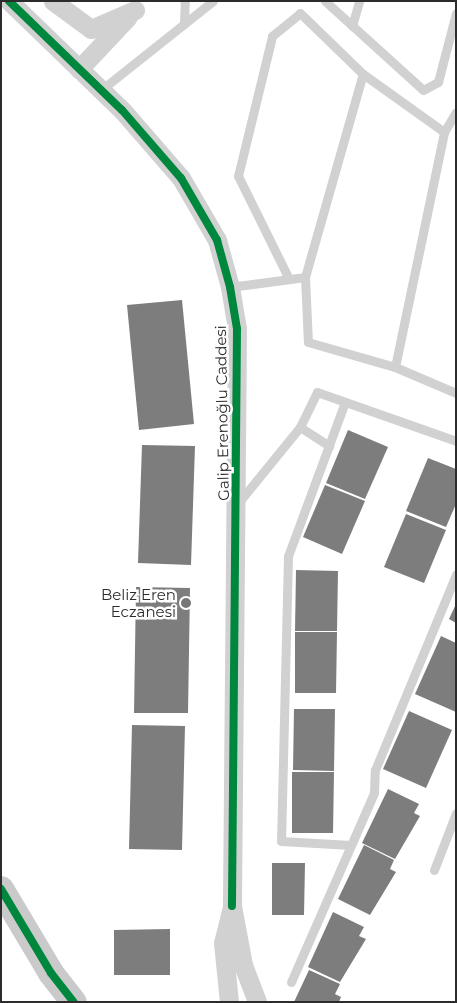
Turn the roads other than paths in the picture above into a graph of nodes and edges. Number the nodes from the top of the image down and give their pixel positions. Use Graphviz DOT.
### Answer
graph roads {
  1 [pos="9,1"];
  2 [pos="53,1"];
  3 [pos="185,1"];
  4 [pos="213,1"];
  5 [pos="325,1"];
  6 [pos="359,1"];
  7 [pos="135,6"];
  8 [pos="456,13"];
  9 [pos="184,24"];
  10 [pos="352,26"];
  11 [pos="79,69"];
  12 [pos="363,74"];
  13 [pos="101,90"];
  14 [pos="456,112"];
  15 [pos="444,132"];
  16 [pos="305,277"];
  17 [pos="290,279"];
  18 [pos="230,287"];
  19 [pos="395,367"];
  20 [pos="456,392"];
  21 [pos="345,402"];
  22 [pos="300,427"];
  23 [pos="456,441"];
  24 [pos="329,446"];
  25 [pos="237,504"];
  26 [pos="456,574"];
  27 [pos="456,813"];
  28 [pos="351,845"];
  29 [pos="434,870"];
  30 [pos="1,889"];
  31 [pos="232,906"];
  32 [pos="291,982"];
  33 [pos="74,1002"];
  34 [pos="229,1002"];
  35 [pos="257,1002"];
  1 -- 11 [label="street, Galip Erenoğlu Caddesi"];
  2 -- 7 [label="street"];
  3 -- 9 [label="lane"];
  4 -- 9 [label="lane"];
  5 -- 10 [label="lane"];
  6 -- 10 [label="lane"];
  7 -- 11 [label="street"];
  8 -- 10 [label="lane"];
  9 -- 13 [label="lane"];
  11 -- 13 [label="street, Galip Erenoğlu Caddesi"];
  12 -- 15 [label="lane"];
  12 -- 16 [label="lane"];
  12 -- 17 [label="lane"];
  13 -- 18 [label="street, Galip Erenoğlu Caddesi"];
  14 -- 15 [label="lane"];
  15 -- 19 [label="lane"];
  16 -- 17 [label="lane"];
  16 -- 19 [label="lane"];
  17 -- 18 [label="lane"];
  18 -- 25 [label="street, Galip Erenoğlu Caddesi"];
  19 -- 20 [label="lane"];
  21 -- 22 [label="lane"];
  21 -- 23 [label="lane"];
  21 -- 24 [label="lane"];
  22 -- 24 [label="lane"];
  22 -- 25 [label="lane"];
  24 -- 28 [label="lane"];
  25 -- 31 [label="street, Galip Erenoğlu Caddesi"];
  26 -- 28 [label="lane"];
  27 -- 29 [label="lane"];
  28 -- 32 [label="lane"];
  30 -- 33 [label="street"];
  31 -- 34 [label="street"];
  31 -- 35 [label="street"];
}
